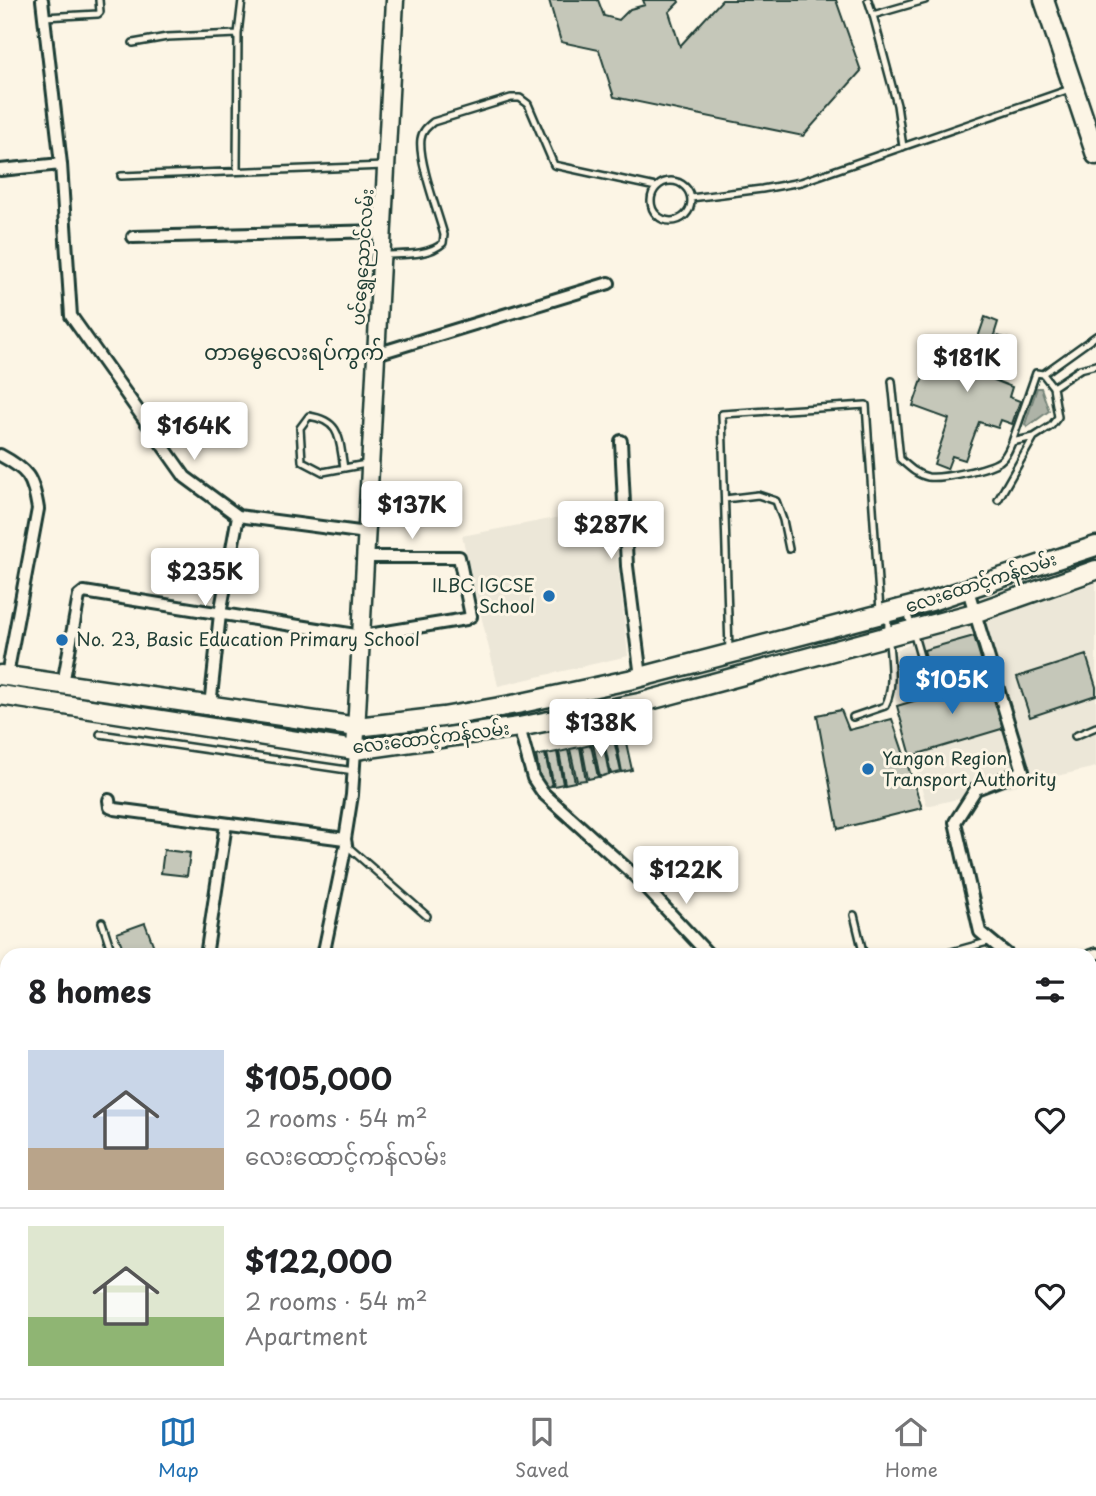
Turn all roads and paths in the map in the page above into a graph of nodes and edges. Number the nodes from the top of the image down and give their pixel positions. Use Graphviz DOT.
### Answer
graph roads {
  1 [pos="43,0"];
  2 [pos="99,0"];
  3 [pos="242,0"];
  4 [pos="396,0"];
  5 [pos="868,0"];
  6 [pos="925,0"];
  7 [pos="1044,0"];
  8 [pos="873,15"];
  9 [pos="44,17"];
  10 [pos="238,34"];
  11 [pos="132,43"];
  12 [pos="1073,88"];
  13 [pos="903,147"];
  14 [pos="1096,155"];
  15 [pos="61,164"];
  16 [pos="388,165"];
  17 [pos="0,170"];
  18 [pos="237,171"];
  19 [pos="121,176"];
  20 [pos="656,187"];
  21 [pos="691,198"];
  22 [pos="383,231"];
  23 [pos="133,237"];
  24 [pos="382,256"];
  25 [pos="609,283"];
  26 [pos="1096,336"];
  27 [pos="376,354"];
  28 [pos="1096,365"];
  29 [pos="1043,374"];
  30 [pos="892,381"];
  31 [pos="1052,387"];
  32 [pos="1034,437"];
  33 [pos="621,442"];
  34 [pos="1012,442"];
  35 [pos="0,456"];
  36 [pos="371,463"];
  37 [pos="344,468"];
  38 [pos="725,499"];
  39 [pos="998,500"];
  40 [pos="238,516"];
  41 [pos="367,533"];
  42 [pos="1094,546"];
  43 [pos="789,549"];
  44 [pos="366,557"];
  45 [pos="1096,570"];
  46 [pos="968,590"];
  47 [pos="931,601"];
  48 [pos="892,611"];
  49 [pos="974,612"];
  50 [pos="220,614"];
  51 [pos="937,623"];
  52 [pos="914,629"];
  53 [pos="362,636"];
  54 [pos="887,636"];
  55 [pos="729,654"];
  56 [pos="992,670"];
  57 [pos="4,675"];
  58 [pos="637,678"];
  59 [pos="63,684"];
  60 [pos="93,689"];
  61 [pos="0,695"];
  62 [pos="639,703"];
  63 [pos="202,705"];
  64 [pos="96,710"];
  65 [pos="853,717"];
  66 [pos="191,724"];
  67 [pos="357,727"];
  68 [pos="519,727"];
  69 [pos="1096,727"];
  70 [pos="100,734"];
  71 [pos="1075,736"];
  72 [pos="355,750"];
  73 [pos="354,771"];
  74 [pos="108,800"];
  75 [pos="226,824"];
  76 [pos="346,842"];
  77 [pos="854,915"];
  78 [pos="427,916"];
  79 [pos="102,922"];
  80 [pos="991,941"];
  81 [pos="110,948"];
  82 [pos="207,948"];
  83 [pos="325,948"];
  84 [pos="702,948"];
  85 [pos="862,948"];
  86 [pos="966,948"];
  87 [pos="999,948"];
  1 -- 9 [label="street"];
  2 -- 9 [label="lane"];
  3 -- 10 [label="lane"];
  4 -- 16 [label="street, ပင်ရွှေညောင်လမ်း"];
  5 -- 8 [label="lane"];
  6 -- 8 [label="lane"];
  7 -- 12 [label="main road"];
  8 -- 13 [label="lane"];
  9 -- 15 [label="street"];
  10 -- 11 [label="lane"];
  10 -- 18 [label="lane"];
  12 -- 13 [label="lane"];
  12 -- 14 [label="main road"];
  13 -- 21 [label="lane"];
  15 -- 17 [label="street"];
  15 -- 40 [label="street"];
  16 -- 18 [label="lane"];
  16 -- 22 [label="street, ပင်ရွှေညောင်လမ်း"];
  18 -- 19 [label="lane"];
  20 -- 21 [label="lane"];
  20 -- 21 [label="lane"];
  20 -- 24 [label="lane"];
  22 -- 23 [label="street"];
  22 -- 24 [label="street, ပင်ရွှေညောင်လမ်း"];
  24 -- 27 [label="street, ပင်ရွှေညောင်လမ်း"];
  25 -- 27 [label="street"];
  26 -- 29 [label="lane"];
  27 -- 36 [label="street, ပင်ရွှေညောင်လမ်း"];
  28 -- 31 [label="lane"];
  29 -- 31 [label="lane"];
  29 -- 34 [label="lane"];
  30 -- 34 [label="lane"];
  31 -- 32 [label="lane"];
  32 -- 34 [label="lane"];
  32 -- 39 [label="lane"];
  33 -- 58 [label="street"];
  35 -- 57 [label="street"];
  36 -- 37 [label="lane"];
  36 -- 41 [label="street, ပင်ရွှေညောင်လမ်း"];
  37 -- 37 [label="lane"];
  38 -- 43 [label="lane"];
  38 -- 48 [label="lane"];
  38 -- 55 [label="lane"];
  40 -- 41 [label="street"];
  40 -- 50 [label="street"];
  41 -- 44 [label="street, ပင်ရွှေညောင်လမ်း"];
  42 -- 46 [label="main road, လေးထောင့်ကန်လမ်း"];
  44 -- 53 [label="street, ပင်ရွှေညောင်လမ်း"];
  44 -- 53 [label="street"];
  45 -- 49 [label="main road, လေးထောင့်ကန်လမ်း"];
  46 -- 47 [label="main road, လေးထောင့်ကန်လမ်း"];
  46 -- 49 [label="street"];
  47 -- 48 [label="main road, လေးထောင့်ကန်လမ်း"];
  47 -- 51 [label="main road"];
  48 -- 52 [label="lane"];
  48 -- 54 [label="lane"];
  48 -- 55 [label="main road, လေးထောင့်ကန်လမ်း"];
  49 -- 51 [label="main road, လေးထောင့်ကန်လမ်း"];
  49 -- 56 [label="street"];
  50 -- 53 [label="street"];
  50 -- 59 [label="street"];
  50 -- 63 [label="street"];
  51 -- 52 [label="main road, လေးထောင့်ကန်လမ်း"];
  52 -- 54 [label="main road, လေးထောင့်ကန်လမ်း"];
  52 -- 56 [label="lane"];
  53 -- 67 [label="street, ပင်ရွှေညောင်လမ်း"];
  54 -- 62 [label="main road, လေးထောင့်ကန်လမ်း"];
  54 -- 65 [label="lane"];
  55 -- 58 [label="main road, လေးထောင့်ကန်လမ်း"];
  56 -- 80 [label="street"];
  57 -- 59 [label="main road, လေးထောင့်ကန်လမ်း"];
  58 -- 62 [label="main road"];
  58 -- 67 [label="main road, လေးထောင့်ကန်လမ်း"];
  59 -- 60 [label="main road, လေးထောင့်ကန်လမ်း"];
  60 -- 63 [label="main road, လေးထောင့်ကန်လမ်း"];
  60 -- 64 [label="street"];
  61 -- 64 [label="main road, လေးထောင့်ကန်လမ်း"];
  62 -- 68 [label="main road, လေးထောင့်ကန်လမ်း"];
  63 -- 66 [label="main road"];
  63 -- 67 [label="main road, လေးထောင့်ကန်လမ်း"];
  64 -- 66 [label="main road, လေးထောင့်ကန်လမ်း"];
  66 -- 72 [label="main road, လေးထောင့်ကန်လမ်း"];
  67 -- 72 [label="street, ပင်ရွှေညောင်လမ်း"];
  68 -- 72 [label="main road, လေးထောင့်ကန်လမ်း"];
  68 -- 84 [label="street"];
  69 -- 71 [label="lane"];
  70 -- 73 [label="lane"];
  72 -- 73 [label="street"];
  73 -- 76 [label="street"];
  74 -- 75 [label="street"];
  75 -- 76 [label="street"];
  75 -- 82 [label="street"];
  76 -- 78 [label="lane"];
  76 -- 83 [label="street"];
  77 -- 85 [label="lane"];
  79 -- 81 [label="lane"];
  80 -- 86 [label="lane"];
  80 -- 87 [label="street"];
}
